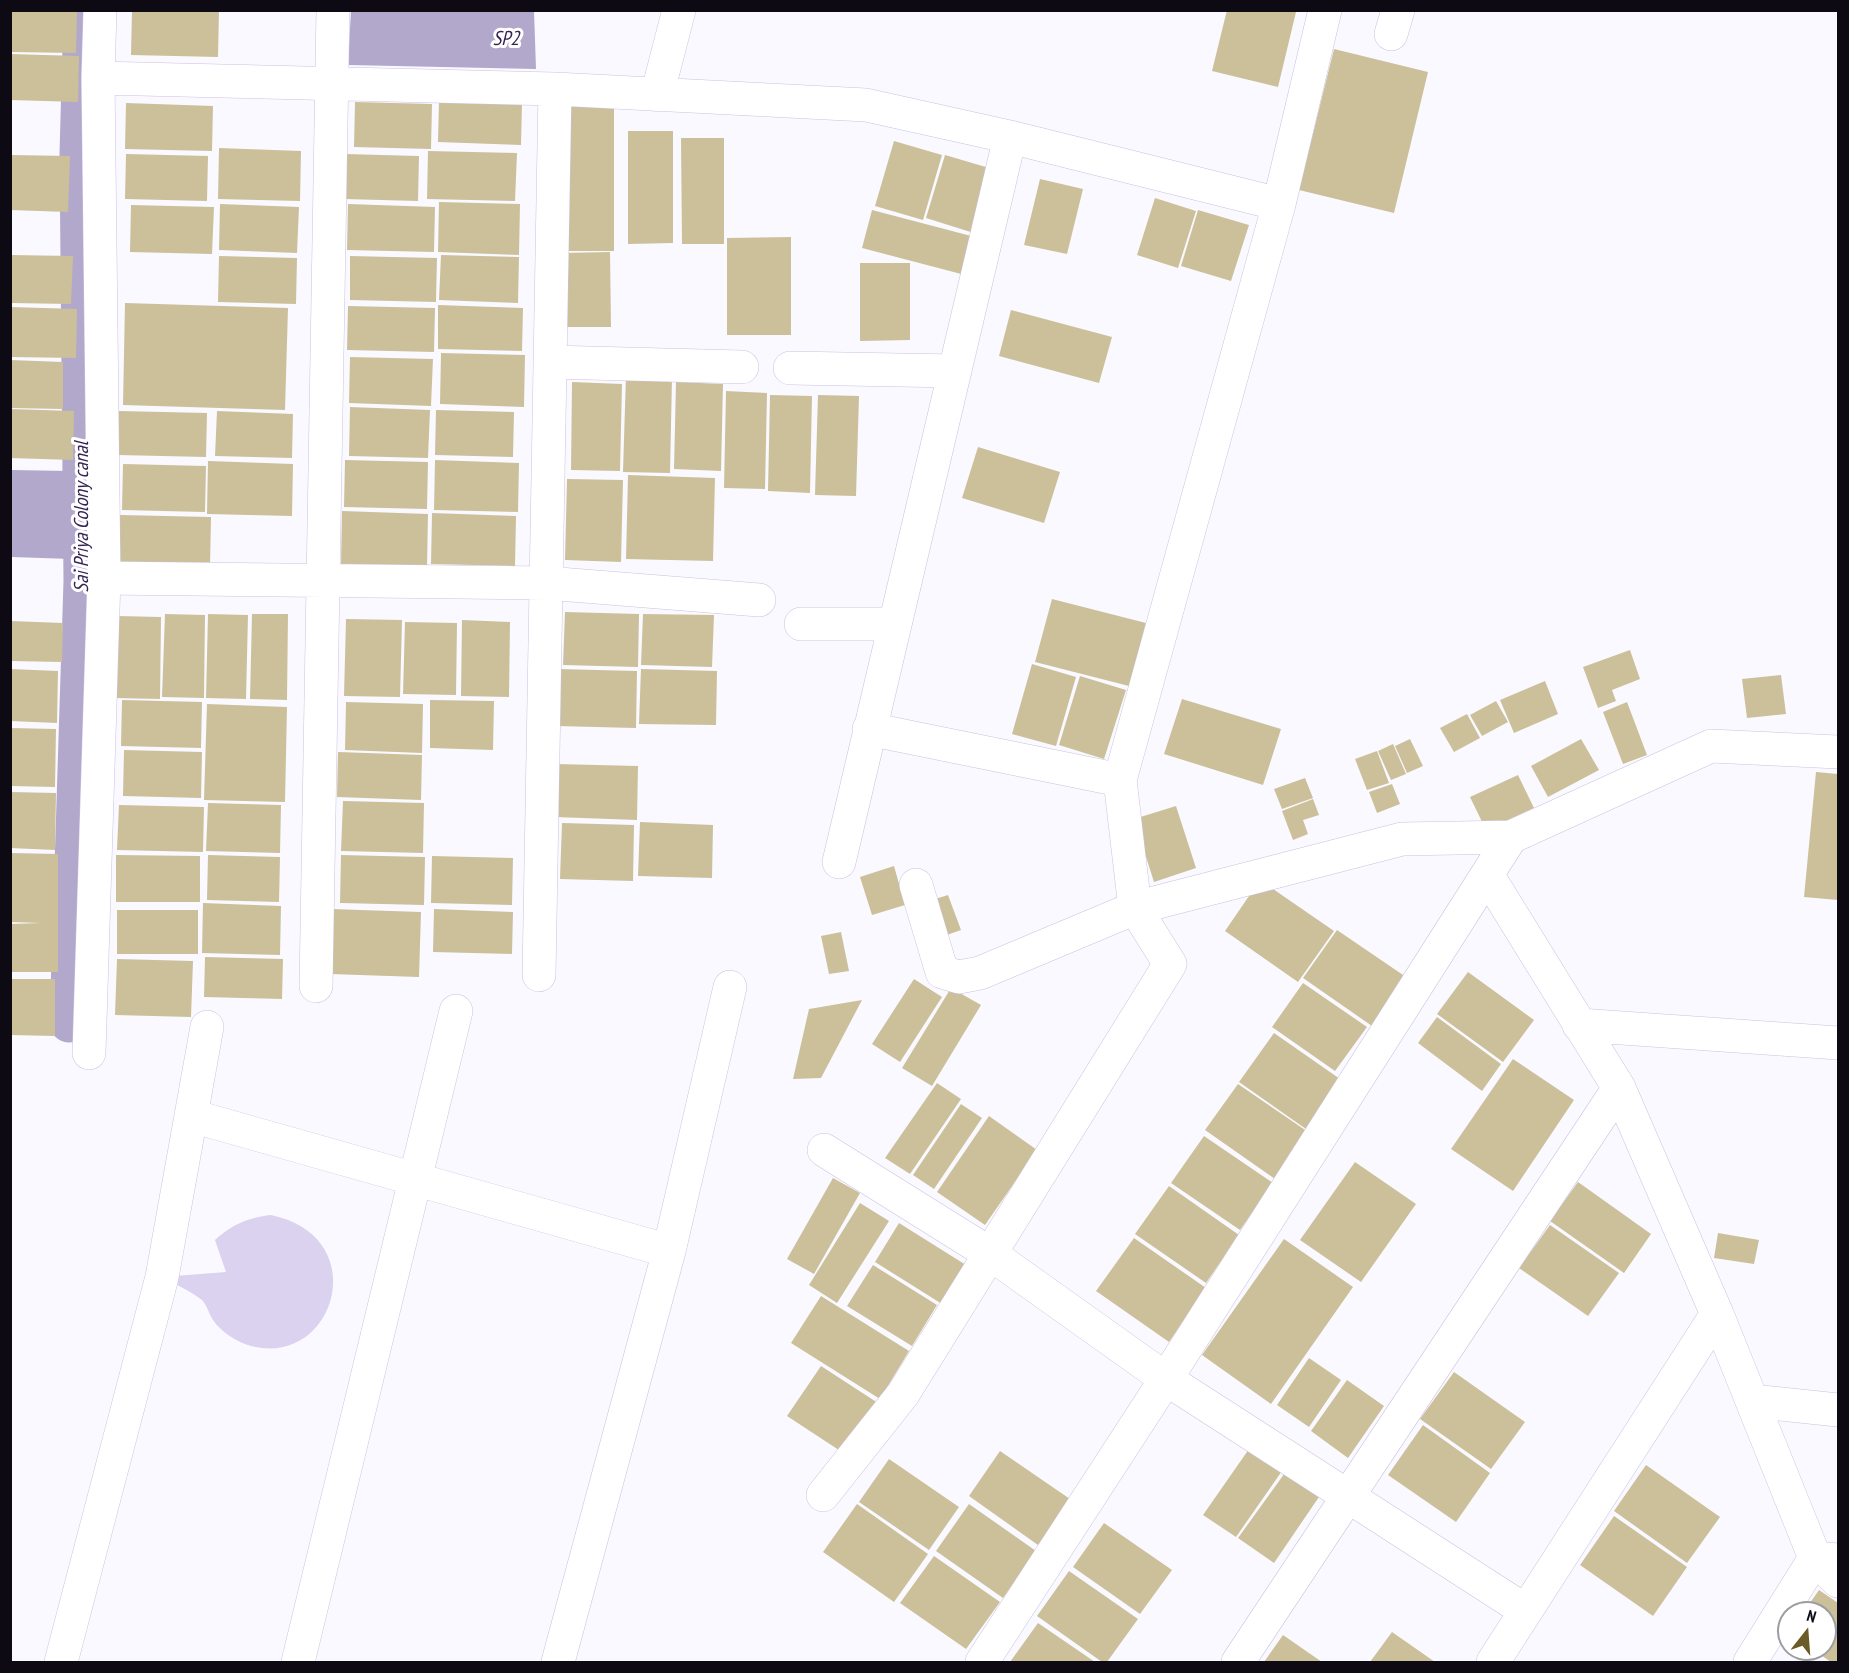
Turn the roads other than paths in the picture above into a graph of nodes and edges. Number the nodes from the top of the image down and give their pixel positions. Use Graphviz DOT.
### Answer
graph roads {
  1 [pos="99,10"];
  2 [pos="333,10"];
  3 [pos="679,10"];
  4 [pos="1325,10"];
  5 [pos="98,78"];
  6 [pos="331,83"];
  7 [pos="555,89"];
  8 [pos="657,95"];
  9 [pos="1010,137"];
  10 [pos="1279,204"];
  11 [pos="550,362"];
  12 [pos="742,367"];
  13 [pos="790,368"];
  14 [pos="955,371"];
  15 [pos="105,578"];
  16 [pos="324,581"];
  17 [pos="546,583"];
  18 [pos="759,600"];
  19 [pos="801,624"];
  20 [pos="894,624"];
  21 [pos="869,729"];
  22 [pos="1839,752"];
  23 [pos="1119,780"];
  24 [pos="1511,837"];
  25 [pos="839,862"];
  26 [pos="1488,876"];
  27 [pos="916,885"];
  28 [pos="1135,908"];
  29 [pos="539,975"];
  30 [pos="316,986"];
  31 [pos="730,987"];
  32 [pos="456,1011"];
  33 [pos="1580,1025"];
  34 [pos="207,1026"];
  35 [pos="1839,1043"];
  36 [pos="89,1053"];
  37 [pos="1619,1088"];
  38 [pos="192,1116"];
  39 [pos="824,1150"];
  40 [pos="416,1179"];
  41 [pos="669,1251"];
  42 [pos="992,1255"];
  43 [pos="1717,1314"];
  44 [pos="1166,1379"];
  45 [pos="1752,1401"];
  46 [pos="1839,1410"];
  47 [pos="823,1495"];
  48 [pos="1348,1496"];
  49 [pos="1827,1559"];
  50 [pos="1839,1581"];
  51 [pos="1526,1611"];
  52 [pos="61,1662"];
  53 [pos="298,1662"];
  54 [pos="558,1662"];
  55 [pos="981,1662"];
  56 [pos="1238,1662"];
  57 [pos="1493,1662"];
  58 [pos="1750,1662"];
  1 -- 5 [label="street"];
  2 -- 6 [label="street"];
  3 -- 8 [label="street"];
  4 -- 10 [label="street"];
  5 -- 6 [label="street"];
  5 -- 15 [label="street"];
  6 -- 7 [label="street"];
  6 -- 16 [label="street"];
  7 -- 8 [label="street"];
  7 -- 11 [label="street"];
  8 -- 9 [label="street"];
  9 -- 10 [label="street"];
  9 -- 14 [label="street"];
  10 -- 23 [label="street"];
  11 -- 12 [label="street"];
  11 -- 17 [label="street"];
  13 -- 14 [label="street"];
  14 -- 20 [label="street"];
  15 -- 16 [label="street"];
  15 -- 36 [label="street"];
  16 -- 17 [label="street"];
  16 -- 30 [label="street"];
  17 -- 18 [label="street"];
  17 -- 29 [label="street"];
  19 -- 20 [label="street"];
  20 -- 21 [label="street"];
  21 -- 23 [label="street"];
  21 -- 25 [label="street"];
  22 -- 24 [label="street"];
  23 -- 28 [label="street"];
  24 -- 26 [label="street"];
  24 -- 28 [label="street"];
  26 -- 33 [label="street"];
  26 -- 44 [label="street"];
  27 -- 28 [label="street"];
  28 -- 42 [label="street"];
  31 -- 41 [label="street"];
  32 -- 40 [label="street"];
  33 -- 35 [label="street"];
  33 -- 37 [label="street"];
  34 -- 38 [label="street"];
  37 -- 43 [label="street"];
  37 -- 48 [label="street"];
  38 -- 40 [label="street"];
  38 -- 52 [label="street"];
  39 -- 42 [label="street"];
  40 -- 41 [label="street"];
  40 -- 53 [label="street"];
  41 -- 54 [label="street"];
  42 -- 44 [label="street"];
  42 -- 47 [label="street"];
  43 -- 45 [label="street"];
  43 -- 51 [label="street"];
  44 -- 48 [label="street"];
  44 -- 55 [label="street"];
  45 -- 46 [label="street"];
  45 -- 49 [label="street"];
  48 -- 51 [label="street"];
  48 -- 56 [label="street"];
  49 -- 50 [label="street"];
  49 -- 58 [label="street"];
  51 -- 57 [label="street"];
}
